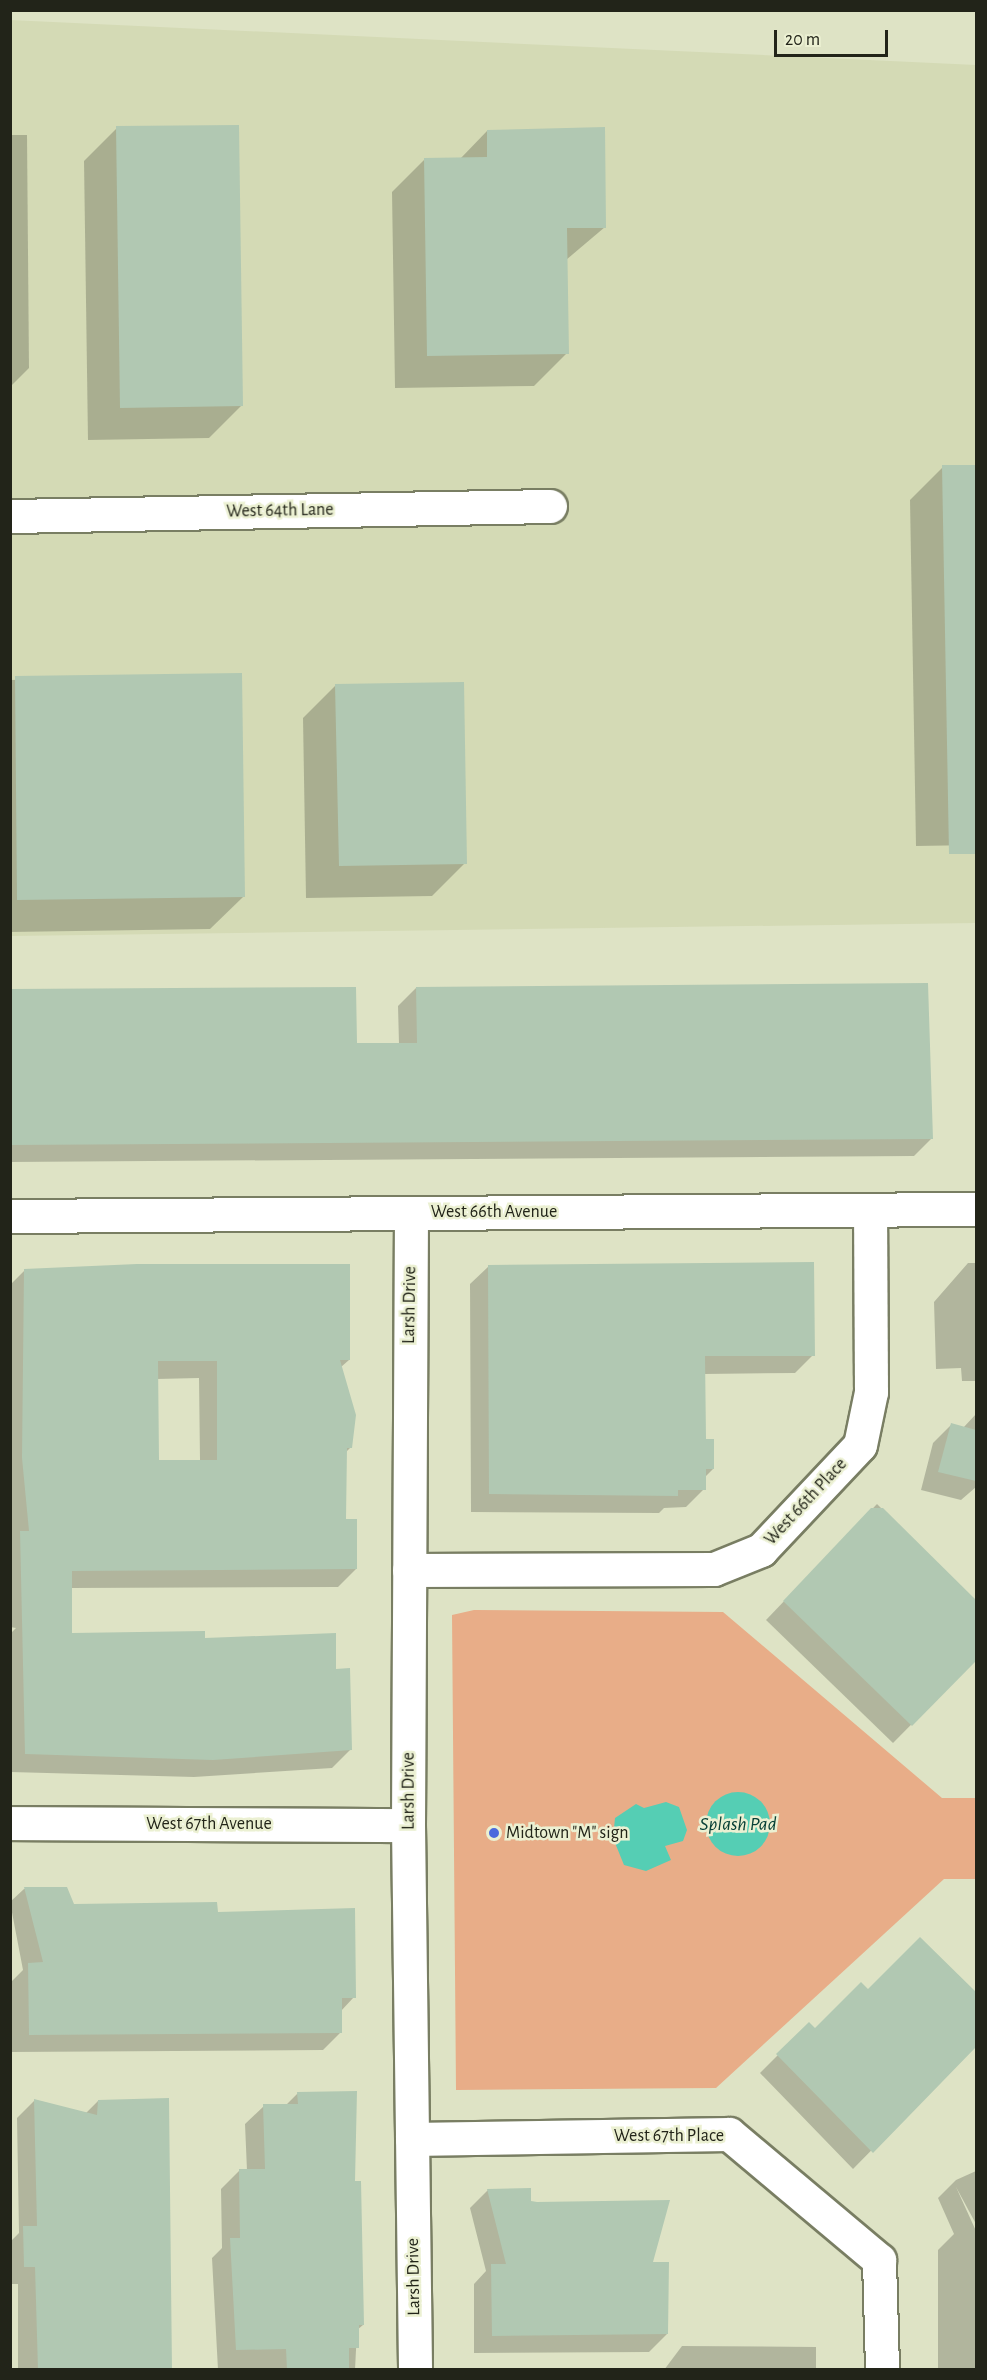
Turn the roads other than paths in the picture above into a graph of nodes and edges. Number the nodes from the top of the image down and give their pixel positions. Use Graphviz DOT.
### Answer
graph roads {
  1 [pos="550,506"];
  2 [pos="10,516"];
  3 [pos="976,1209"];
  4 [pos="870,1210"];
  5 [pos="411,1213"];
  6 [pos="10,1216"];
  7 [pos="409,1570"];
  8 [pos="10,1823"];
  9 [pos="408,1825"];
  10 [pos="412,2139"];
  11 [pos="415,2370"];
  12 [pos="882,2370"];
  1 -- 2 [label="street, West 64th Lane"];
  3 -- 4 [label="street, West 66th Avenue"];
  4 -- 5 [label="street, West 66th Avenue"];
  4 -- 7 [label="street, West 66th Place"];
  5 -- 6 [label="street, West 66th Avenue"];
  5 -- 7 [label="street, Larsh Drive"];
  7 -- 9 [label="street, Larsh Drive"];
  8 -- 9 [label="street, West 67th Avenue"];
  9 -- 10 [label="street, Larsh Drive"];
  10 -- 11 [label="street, Larsh Drive"];
  10 -- 12 [label="street, West 67th Place"];
}
